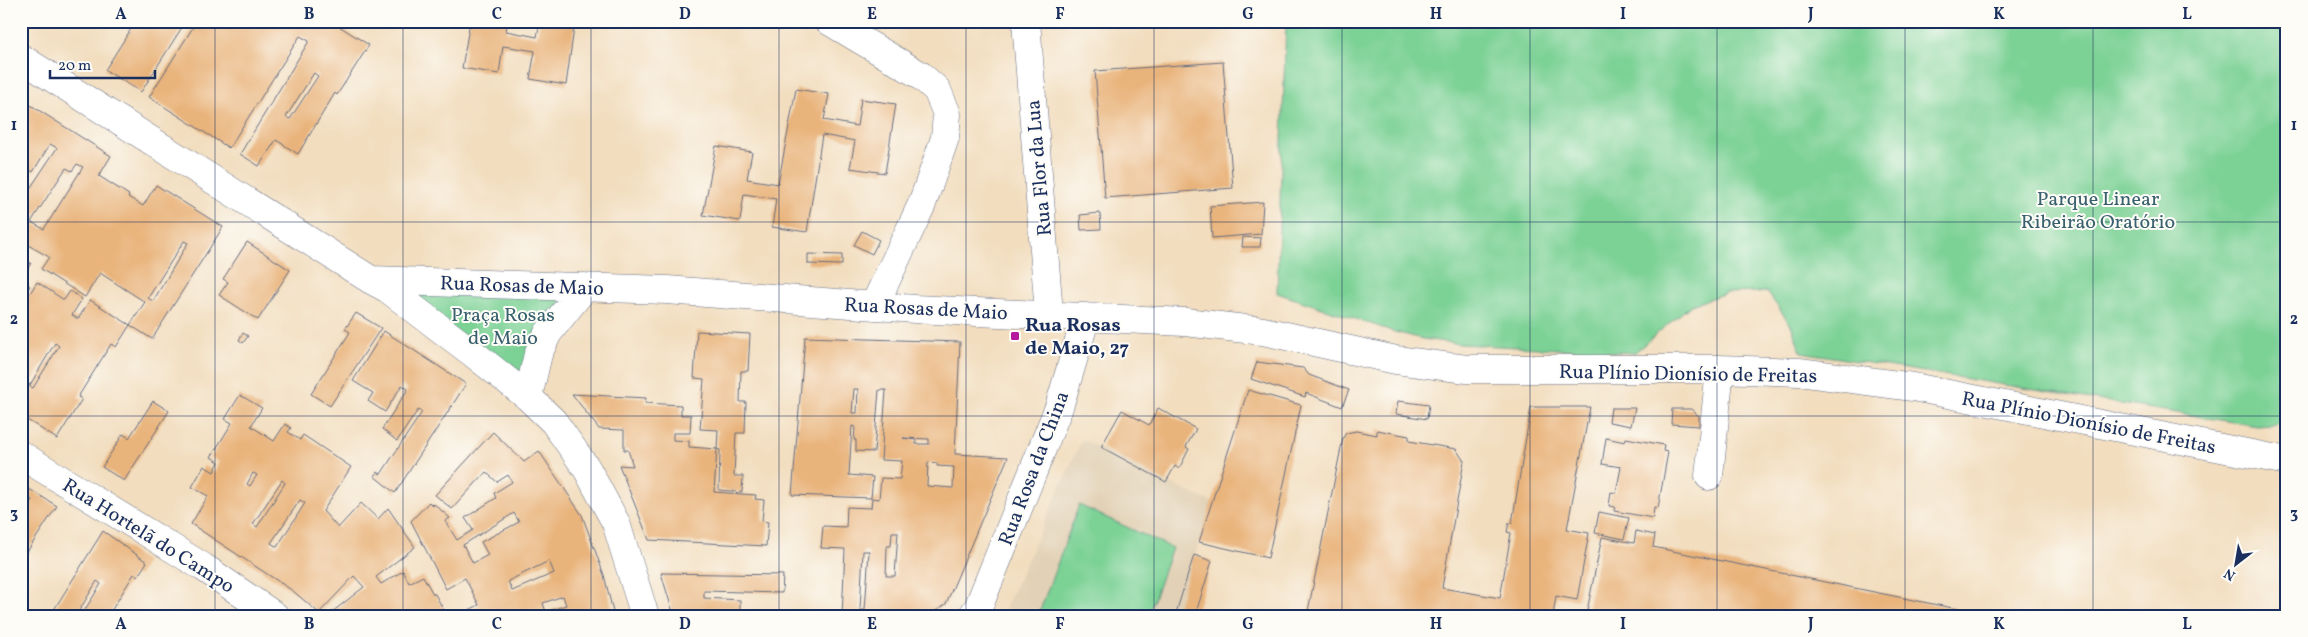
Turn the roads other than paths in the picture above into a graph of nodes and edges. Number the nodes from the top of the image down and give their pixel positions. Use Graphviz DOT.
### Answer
graph roads {
  1 [pos="829,21"];
  2 [pos="1026,21"];
  3 [pos="21,58"];
  4 [pos="371,280"];
  5 [pos="585,287"];
  6 [pos="874,306"];
  7 [pos="1049,314"];
  8 [pos="1086,317"];
  9 [pos="1720,369"];
  10 [pos="528,397"];
  11 [pos="21,455"];
  12 [pos="2287,461"];
  13 [pos="1709,476"];
  14 [pos="275,616"];
  15 [pos="645,616"];
  16 [pos="972,616"];
  1 -- 6 [label="street"];
  2 -- 7 [label="street, Rua Flor da Lua"];
  3 -- 4 [label="street"];
  4 -- 5 [label="street, Rua Rosas de Maio"];
  4 -- 10 [label="street"];
  5 -- 6 [label="street, Rua Rosas de Maio"];
  5 -- 10 [label="street"];
  6 -- 7 [label="street, Rua Rosas de Maio"];
  7 -- 8 [label="street, Rua Rosas de Maio"];
  8 -- 9 [label="street, Rua Plínio Dionísio de Freitas"];
  8 -- 16 [label="street, Rua Rosa da China"];
  9 -- 12 [label="street, Rua Plínio Dionísio de Freitas"];
  9 -- 13 [label="street"];
  10 -- 15 [label="street"];
  11 -- 14 [label="street, Rua Hortelã do Campo"];
}
